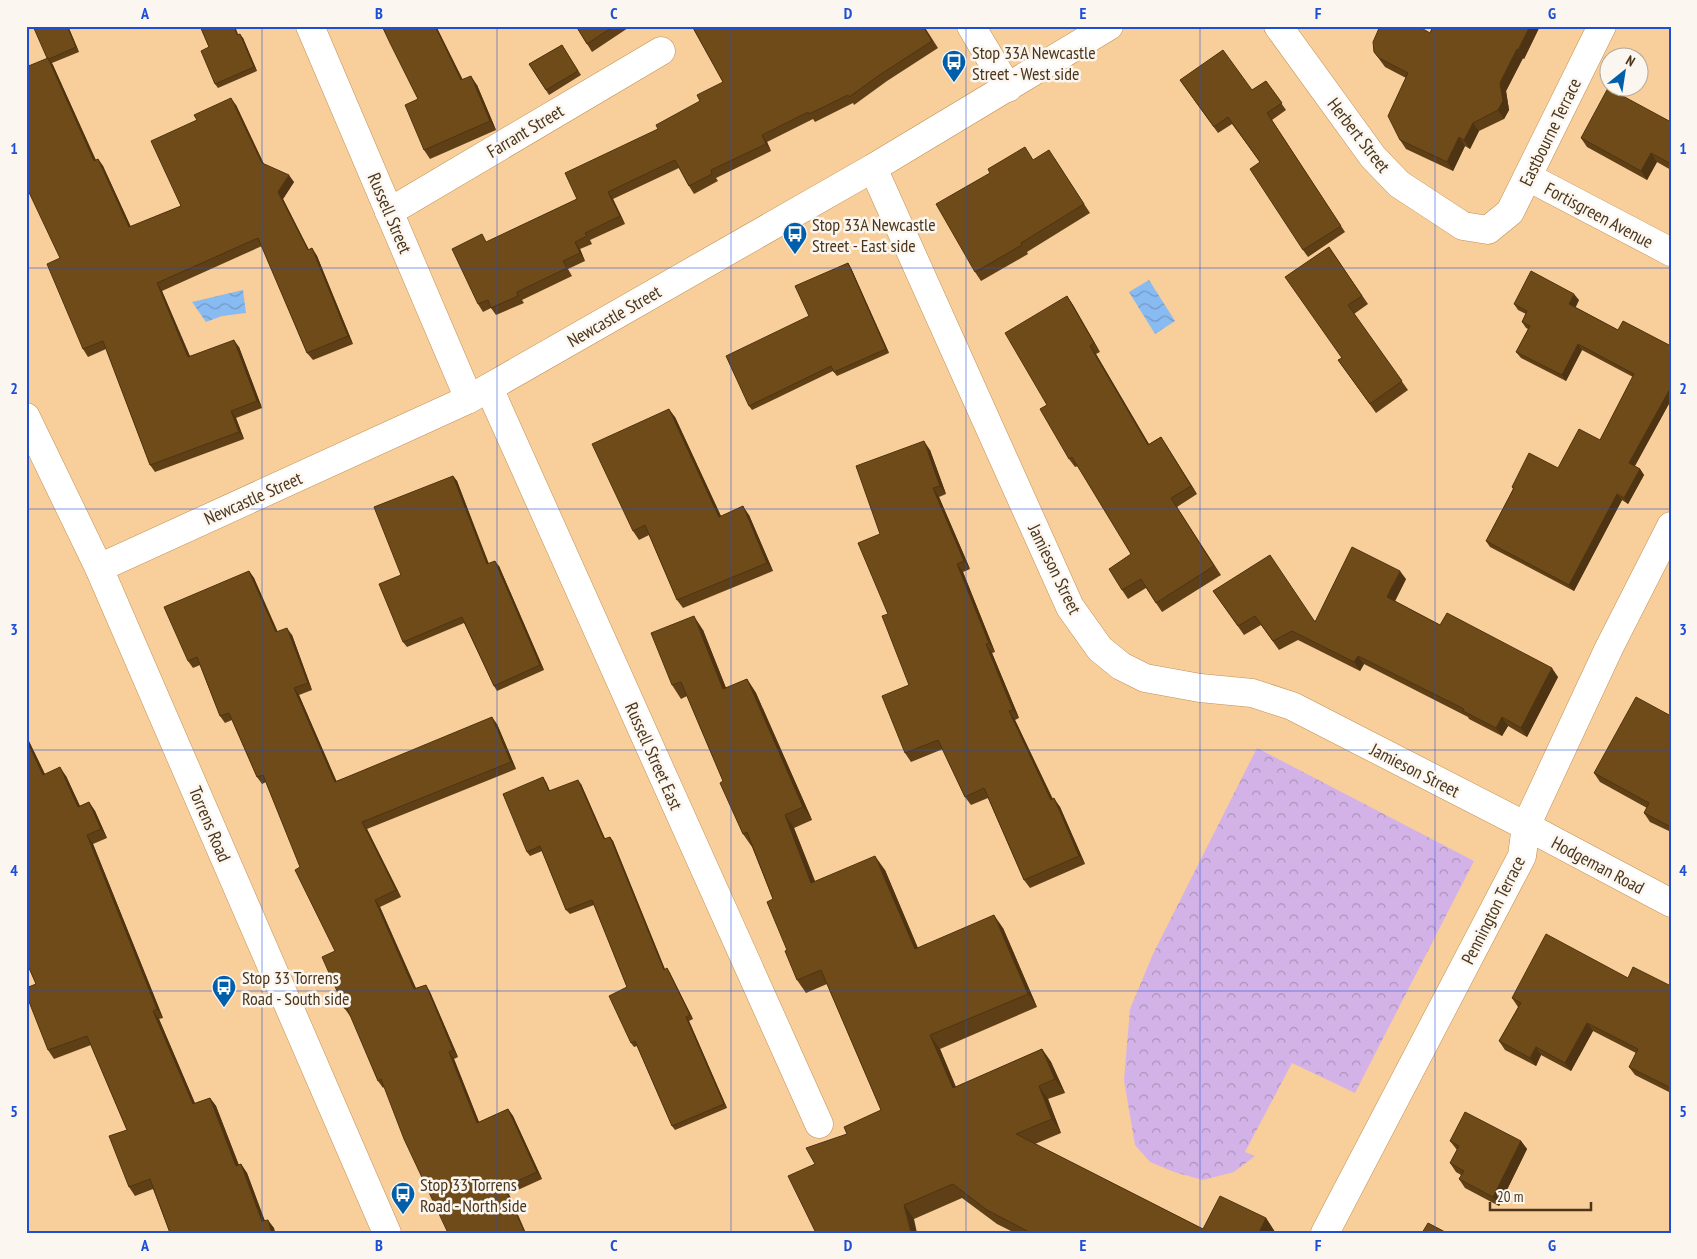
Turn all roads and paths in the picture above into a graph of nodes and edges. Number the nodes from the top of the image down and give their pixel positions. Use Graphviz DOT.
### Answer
graph roads {
  1 [pos="310,26"];
  2 [pos="971,26"];
  3 [pos="1109,26"];
  4 [pos="1278,26"];
  5 [pos="1602,26"];
  6 [pos="661,51"];
  7 [pos="1008,88"];
  8 [pos="873,168"];
  9 [pos="1528,177"];
  10 [pos="389,212"];
  11 [pos="1488,230"];
  12 [pos="1671,252"];
  13 [pos="479,394"];
  14 [pos="26,417"];
  15 [pos="1671,526"];
  16 [pos="99,568"];
  17 [pos="1526,826"];
  18 [pos="1671,904"];
  19 [pos="819,1124"];
  20 [pos="387,1233"];
  21 [pos="1325,1233"];
  1 -- 10 [label="street, Russell Street"];
  2 -- 7 [label="street"];
  3 -- 7 [label="street, Newcastle Street"];
  4 -- 11 [label="street, Herbert Street"];
  5 -- 9 [label="street, Eastbourne Terrace"];
  6 -- 10 [label="street, Farrant Street"];
  7 -- 8 [label="street, Newcastle Street"];
  8 -- 13 [label="street, Newcastle Street"];
  8 -- 17 [label="street, Jamieson Street"];
  9 -- 11 [label="street, Eastbourne Terrace"];
  9 -- 12 [label="street, Fortisgreen Avenue"];
  10 -- 13 [label="street, Russell Street"];
  13 -- 16 [label="street, Newcastle Street"];
  13 -- 19 [label="street, Russell Street East"];
  14 -- 16 [label="street, Torrens Road"];
  15 -- 17 [label="street, Pennington Terrace"];
  16 -- 20 [label="street, Torrens Road"];
  17 -- 18 [label="street, Hodgeman Road"];
  17 -- 21 [label="street, Pennington Terrace"];
}
